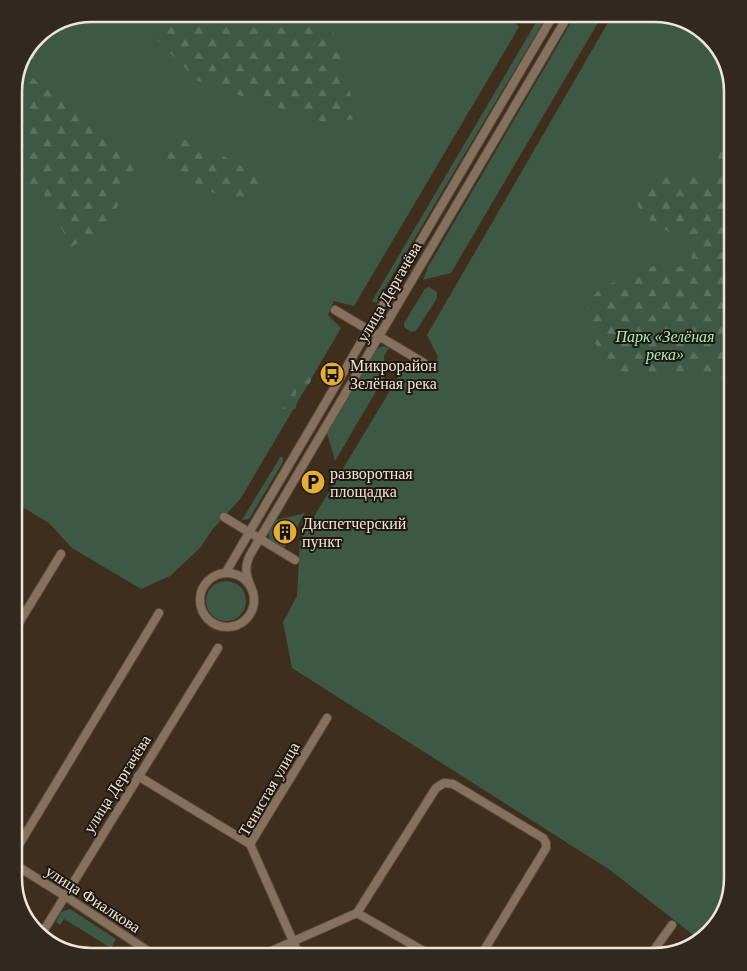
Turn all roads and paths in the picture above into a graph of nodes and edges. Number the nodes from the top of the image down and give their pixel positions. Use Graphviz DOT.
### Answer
graph roads {
  1 [pos="549,23"];
  2 [pos="563,23"];
  3 [pos="336,310"];
  4 [pos="373,333"];
  5 [pos="424,363"];
  6 [pos="224,517"];
  7 [pos="249,532"];
  8 [pos="260,538"];
  9 [pos="62,554"];
  10 [pos="295,560"];
  11 [pos="226,572"];
  12 [pos="251,587"];
  13 [pos="159,613"];
  14 [pos="22,618"];
  15 [pos="218,648"];
  16 [pos="327,718"];
  17 [pos="138,776"];
  18 [pos="22,840"];
  19 [pos="250,844"];
  20 [pos="22,869"];
  21 [pos="65,896"];
  22 [pos="357,913"];
  23 [pos="672,925"];
  24 [pos="44,929"];
  25 [pos="292,941"];
  26 [pos="143,948"];
  27 [pos="277,948"];
  28 [pos="296,948"];
  29 [pos="418,948"];
  30 [pos="485,948"];
  31 [pos="655,948"];
  1 -- 4 [label="street, улица Дергачёва"];
  2 -- 4 [label="street, улица Дергачёва"];
  3 -- 4 [label="street"];
  4 -- 5 [label="street"];
  4 -- 7 [label="street, улица Дергачёва"];
  4 -- 8 [label="street, улица Дергачёва"];
  6 -- 7 [label="street"];
  7 -- 8 [label="street"];
  7 -- 11 [label="street, улица Дергачёва"];
  8 -- 10 [label="street"];
  8 -- 12 [label="street, улица Дергачёва"];
  9 -- 14 [label="street"];
  11 -- 12 [label="street"];
  11 -- 12 [label="street"];
  13 -- 18 [label="street"];
  15 -- 17 [label="street, улица Дергачёва"];
  16 -- 19 [label="street, Тенистая улица"];
  17 -- 19 [label="street"];
  17 -- 21 [label="street, улица Дергачёва"];
  19 -- 25 [label="street, Тенистая улица"];
  20 -- 21 [label="street, улица Фиалкова"];
  21 -- 24 [label="street, улица Дергачёва"];
  21 -- 26 [label="street, улица Фиалкова"];
  22 -- 25 [label="street"];
  22 -- 29 [label="street"];
  22 -- 30 [label="street"];
  23 -- 31 [label="street"];
  25 -- 27 [label="street"];
  25 -- 28 [label="street, Тенистая улица"];
}
